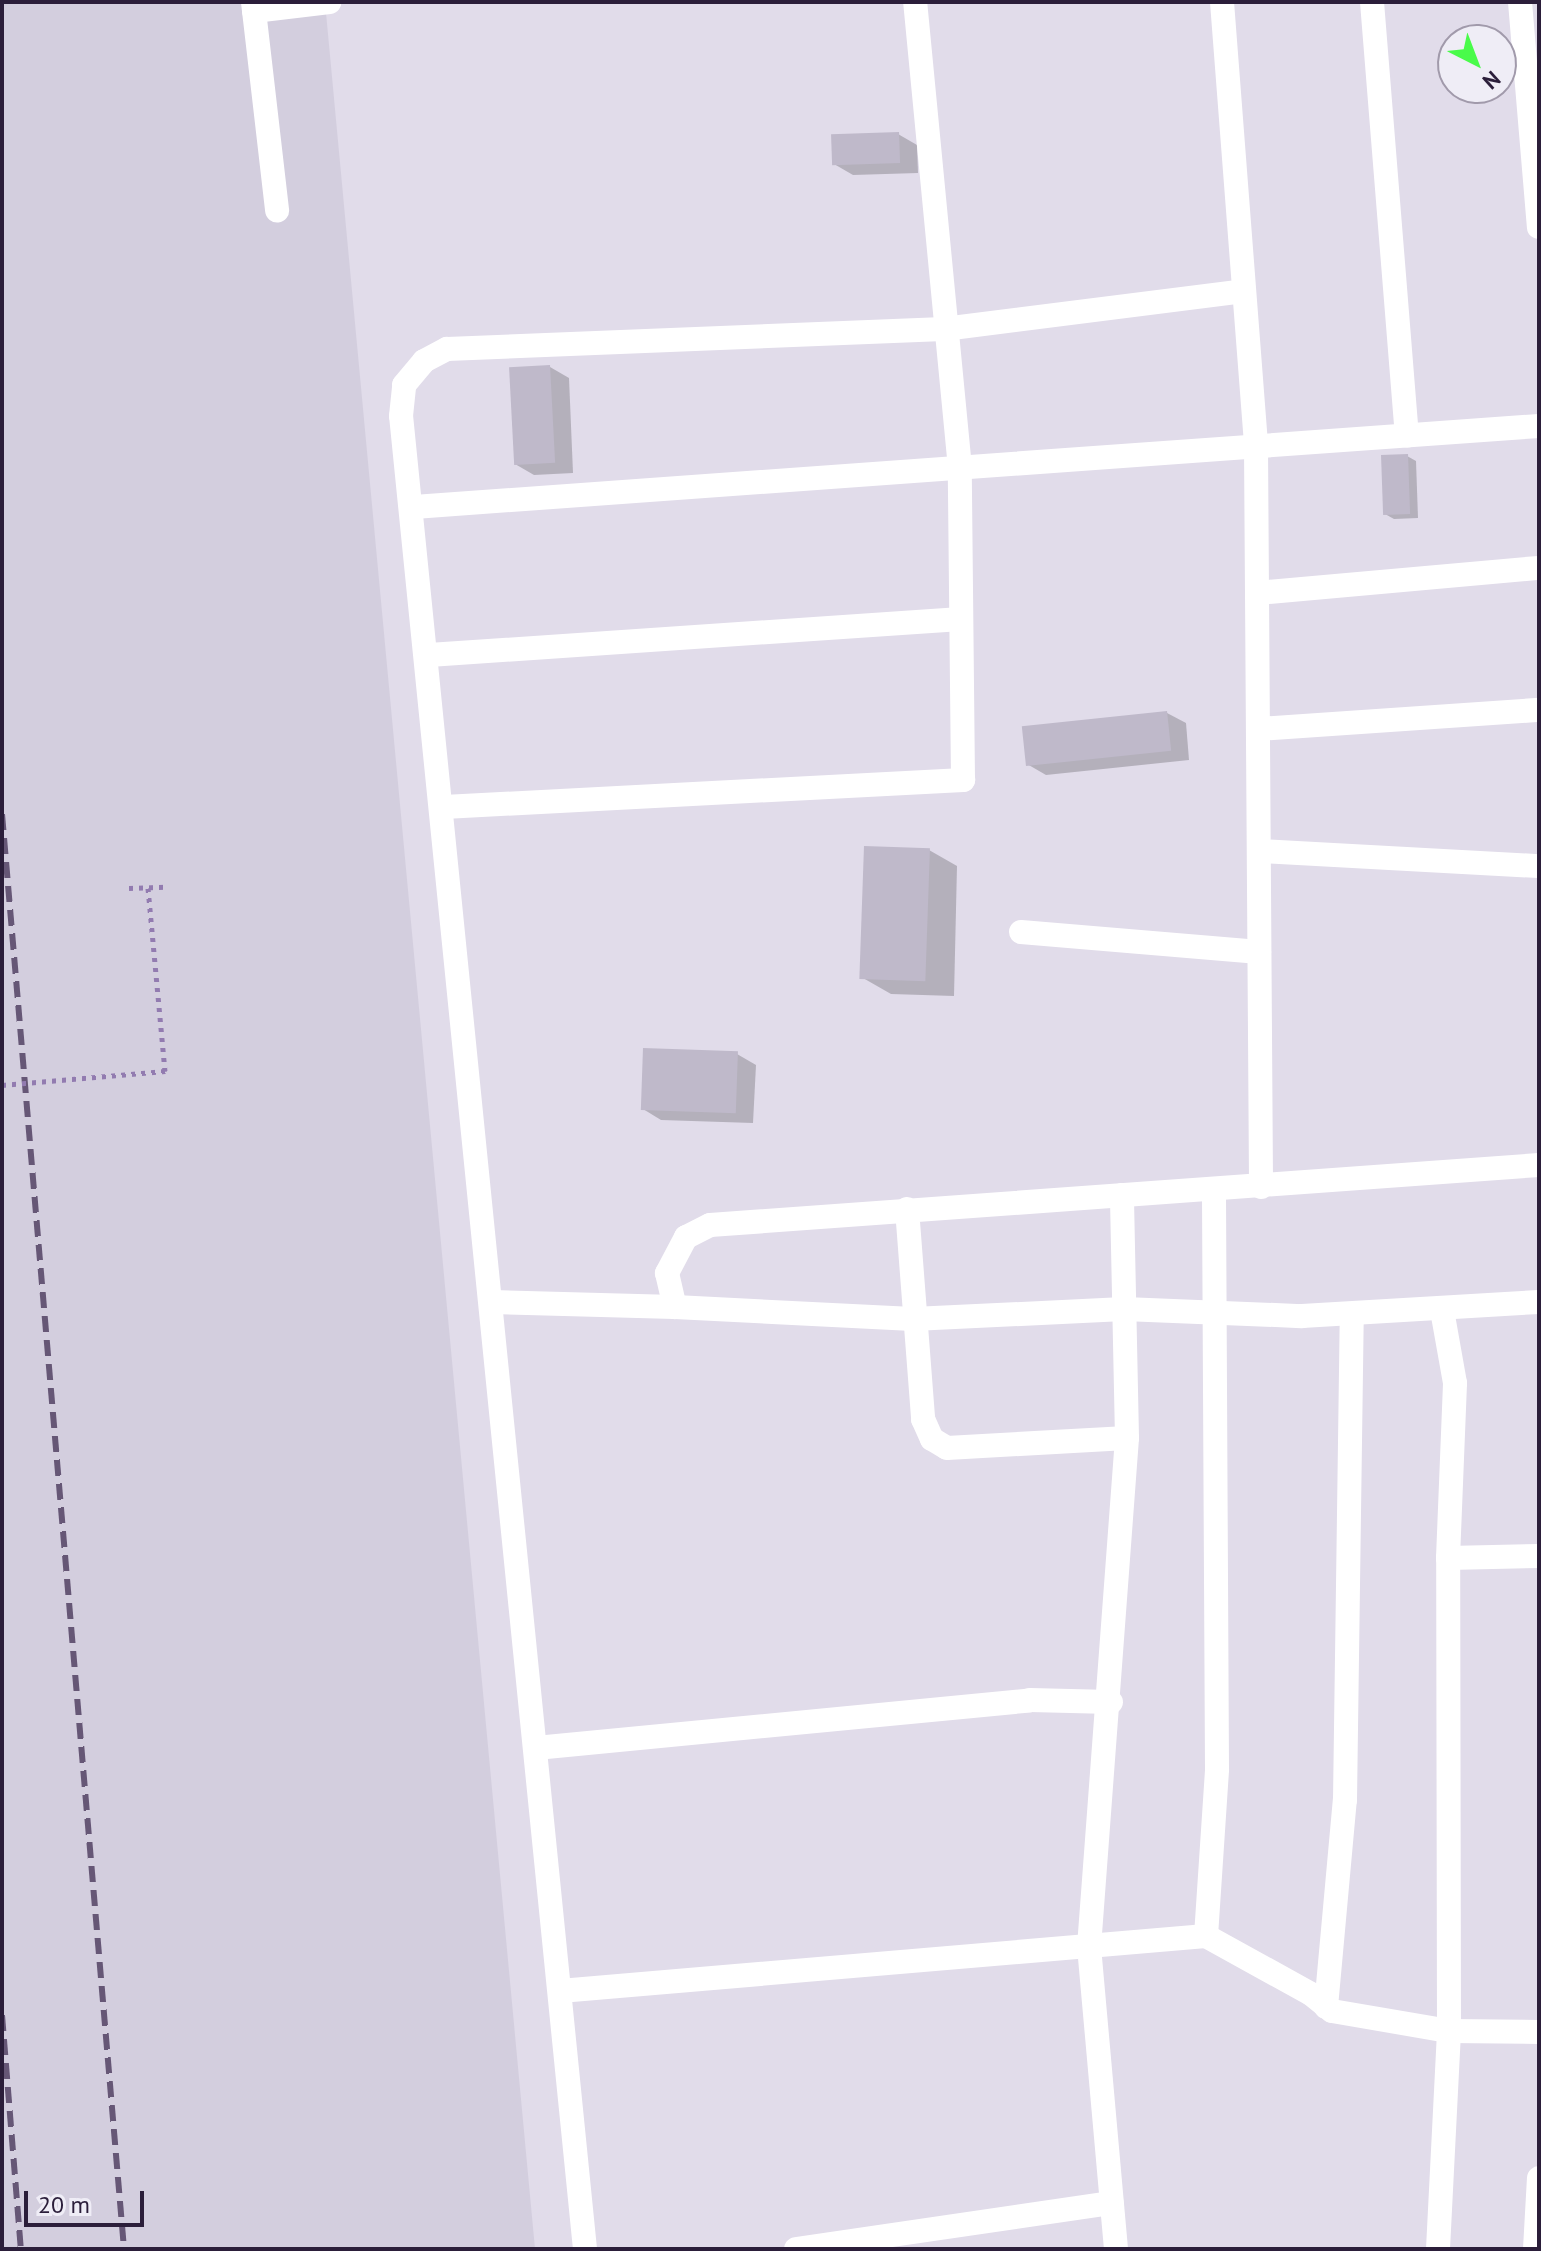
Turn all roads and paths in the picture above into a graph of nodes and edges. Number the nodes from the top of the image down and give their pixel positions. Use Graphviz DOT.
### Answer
graph roads {
  1 [pos="329,2"];
  2 [pos="915,2"];
  3 [pos="1222,2"];
  4 [pos="1372,2"];
  5 [pos="1520,2"];
  6 [pos="253,7"];
  7 [pos="277,211"];
  8 [pos="1539,227"];
  9 [pos="1244,291"];
  10 [pos="944,329"];
  11 [pos="1539,426"];
  12 [pos="1407,436"];
  13 [pos="1256,447"];
  14 [pos="960,468"];
  15 [pos="414,507"];
  16 [pos="1539,568"];
  17 [pos="1257,593"];
  18 [pos="961,619"];
  19 [pos="429,655"];
  20 [pos="1539,710"];
  21 [pos="1258,729"];
  22 [pos="444,807"];
  23 [pos="1259,851"];
  24 [pos="1539,866"];
  25 [pos="166,887"];
  26 [pos="129,888"];
  27 [pos="148,888"];
  28 [pos="1021,932"];
  29 [pos="1259,952"];
  30 [pos="2,1085"];
  31 [pos="1539,1165"];
  32 [pos="1261,1187"];
  33 [pos="1214,1190"];
  34 [pos="1122,1195"];
  35 [pos="907,1209"];
  36 [pos="492,1302"];
  37 [pos="1539,1302"];
  38 [pos="675,1307"];
  39 [pos="1124,1309"];
  40 [pos="1442,1310"];
  41 [pos="1215,1314"];
  42 [pos="1352,1314"];
  43 [pos="913,1319"];
  44 [pos="1127,1438"];
  45 [pos="1539,1556"];
  46 [pos="1448,1558"];
  47 [pos="1111,1702"];
  48 [pos="536,1748"];
  49 [pos="1206,1936"];
  50 [pos="1089,1947"];
  51 [pos="560,1991"];
  52 [pos="1326,2007"];
  53 [pos="1449,2031"];
  54 [pos="1539,2032"];
  55 [pos="1539,2178"];
  56 [pos="1112,2203"];
  57 [pos="585,2249"];
  58 [pos="796,2249"];
  59 [pos="1116,2249"];
  60 [pos="1438,2249"];
  61 [pos="1535,2249"];
  1 -- 6 [label="street"];
  2 -- 10 [label="street"];
  3 -- 9 [label="street"];
  4 -- 12 [label="street"];
  5 -- 8 [label="street"];
  6 -- 7 [label="street"];
  9 -- 10 [label="street"];
  9 -- 13 [label="street"];
  10 -- 14 [label="street"];
  10 -- 15 [label="street"];
  11 -- 12 [label="street"];
  12 -- 13 [label="street"];
  13 -- 14 [label="street"];
  13 -- 17 [label="street"];
  14 -- 15 [label="street"];
  14 -- 18 [label="street"];
  15 -- 19 [label="street"];
  16 -- 17 [label="street"];
  17 -- 21 [label="street"];
  18 -- 19 [label="street"];
  18 -- 22 [label="street"];
  19 -- 22 [label="street"];
  20 -- 21 [label="street"];
  21 -- 23 [label="street"];
  22 -- 36 [label="street"];
  23 -- 24 [label="street"];
  23 -- 29 [label="street"];
  25 -- 27 [label="path"];
  26 -- 27 [label="path"];
  27 -- 30 [label="path, bridge"];
  28 -- 29 [label="street"];
  29 -- 32 [label="street"];
  31 -- 32 [label="street"];
  32 -- 33 [label="street"];
  33 -- 34 [label="street"];
  33 -- 41 [label="street"];
  34 -- 35 [label="street"];
  34 -- 39 [label="street"];
  35 -- 38 [label="street"];
  35 -- 43 [label="street"];
  36 -- 38 [label="street"];
  36 -- 48 [label="street"];
  37 -- 40 [label="street"];
  38 -- 43 [label="street"];
  39 -- 41 [label="street"];
  39 -- 43 [label="street"];
  39 -- 44 [label="street"];
  40 -- 42 [label="street"];
  40 -- 46 [label="street"];
  41 -- 42 [label="street"];
  41 -- 49 [label="street"];
  42 -- 52 [label="street"];
  43 -- 44 [label="street"];
  44 -- 47 [label="street"];
  45 -- 46 [label="street"];
  46 -- 53 [label="street"];
  47 -- 48 [label="street"];
  47 -- 50 [label="street"];
  48 -- 51 [label="street"];
  49 -- 50 [label="street"];
  49 -- 52 [label="street"];
  50 -- 51 [label="street"];
  50 -- 56 [label="street"];
  51 -- 57 [label="street"];
  52 -- 53 [label="street"];
  53 -- 54 [label="street"];
  53 -- 60 [label="street"];
  55 -- 61 [label="street"];
  56 -- 58 [label="street"];
  56 -- 59 [label="street"];
}
